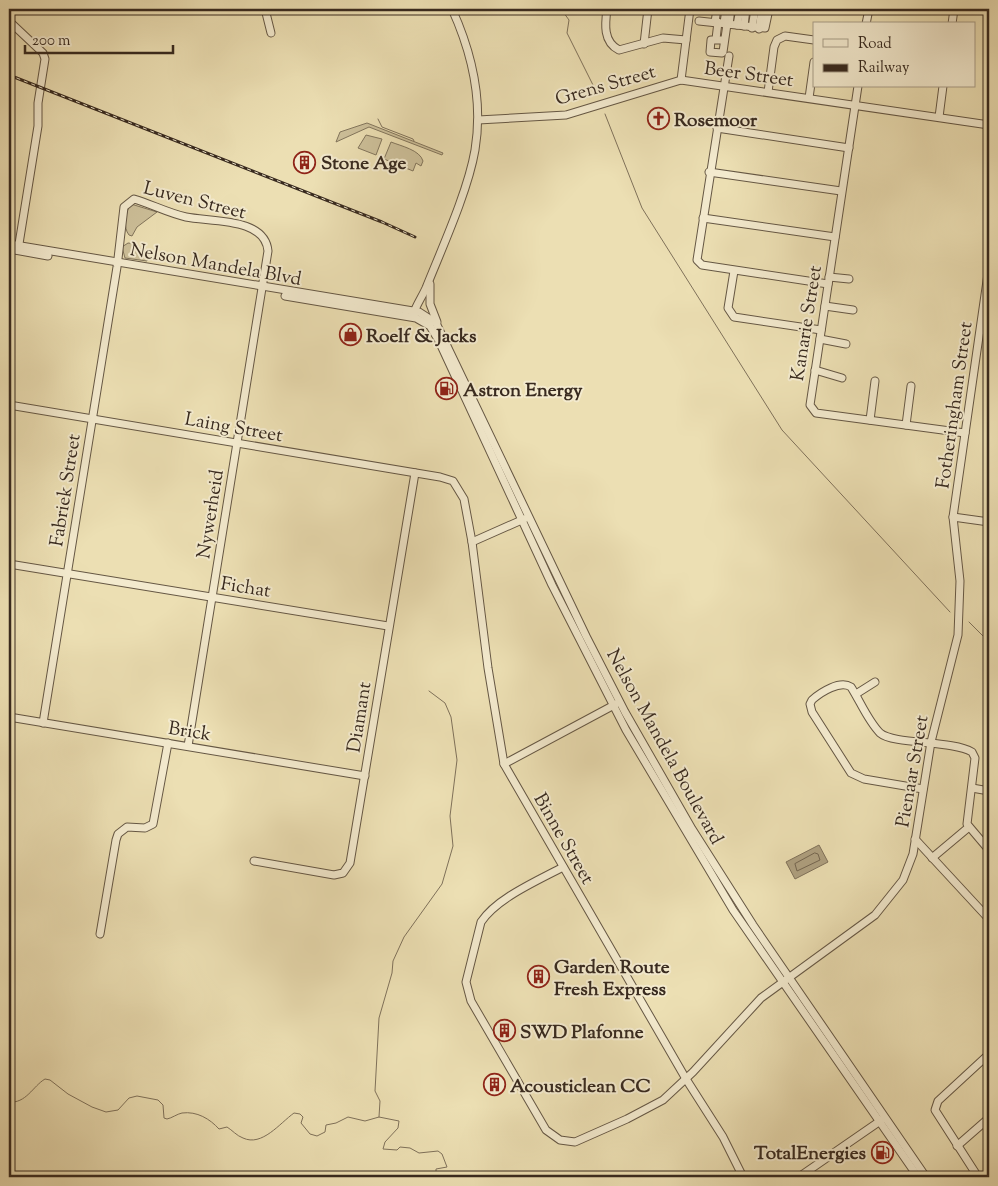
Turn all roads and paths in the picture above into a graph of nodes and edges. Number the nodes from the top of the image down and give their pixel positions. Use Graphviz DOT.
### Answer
graph roads {
  1 [pos="264,9"];
  2 [pos="452,9"];
  3 [pos="607,9"];
  4 [pos="648,9"];
  5 [pos="690,9"];
  6 [pos="717,9"];
  7 [pos="726,9"];
  8 [pos="731,9"];
  9 [pos="740,9"];
  10 [pos="746,9"];
  11 [pos="755,9"];
  12 [pos="762,9"];
  13 [pos="768,9"];
  14 [pos="869,9"];
  15 [pos="954,9"];
  16 [pos="9,20"];
  17 [pos="699,21"];
  18 [pos="866,22"];
  19 [pos="952,22"];
  20 [pos="728,24"];
  21 [pos="755,28"];
  22 [pos="271,33"];
  23 [pos="716,39"];
  24 [pos="686,40"];
  25 [pos="724,40"];
  26 [pos="813,40"];
  27 [pos="644,44"];
  28 [pos="729,56"];
  29 [pos="813,69"];
  30 [pos="681,80"];
  31 [pos="725,86"];
  32 [pos="858,88"];
  33 [pos="943,88"];
  34 [pos="768,92"];
  35 [pos="809,98"];
  36 [pos="855,105"];
  37 [pos="939,117"];
  38 [pos="478,120"];
  39 [pos="989,125"];
  40 [pos="717,128"];
  41 [pos="849,148"];
  42 [pos="709,172"];
  43 [pos="841,191"];
  44 [pos="702,218"];
  45 [pos="835,237"];
  46 [pos="9,244"];
  47 [pos="19,248"];
  48 [pos="9,249"];
  49 [pos="117,265"];
  50 [pos="989,268"];
  51 [pos="734,271"];
  52 [pos="431,276"];
  53 [pos="850,279"];
  54 [pos="828,281"];
  55 [pos="263,290"];
  56 [pos="825,306"];
  57 [pos="852,310"];
  58 [pos="415,315"];
  59 [pos="985,321"];
  60 [pos="439,326"];
  61 [pos="821,330"];
  62 [pos="820,339"];
  63 [pos="846,344"];
  64 [pos="815,370"];
  65 [pos="842,378"];
  66 [pos="875,381"];
  67 [pos="911,386"];
  68 [pos="470,391"];
  69 [pos="462,395"];
  70 [pos="9,405"];
  71 [pos="92,419"];
  72 [pos="870,420"];
  73 [pos="906,425"];
  74 [pos="482,428"];
  75 [pos="965,433"];
  76 [pos="238,444"];
  77 [pos="415,473"];
  78 [pos="452,481"];
  79 [pos="529,517"];
  80 [pos="953,517"];
  81 [pos="522,521"];
  82 [pos="989,522"];
  83 [pos="472,542"];
  84 [pos="9,564"];
  85 [pos="66,573"];
  86 [pos="212,597"];
  87 [pos="388,626"];
  88 [pos="875,682"];
  89 [pos="856,694"];
  90 [pos="620,702"];
  91 [pos="613,706"];
  92 [pos="9,717"];
  93 [pos="43,723"];
  94 [pos="931,742"];
  95 [pos="168,743"];
  96 [pos="188,746"];
  97 [pos="504,764"];
  98 [pos="365,776"];
  99 [pos="972,788"];
  100 [pos="923,789"];
  101 [pos="989,791"];
  102 [pos="969,827"];
  103 [pos="915,840"];
  104 [pos="989,850"];
  105 [pos="932,858"];
  106 [pos="254,861"];
  107 [pos="563,867"];
  108 [pos="989,920"];
  109 [pos="100,934"];
  110 [pos="786,979"];
  111 [pos="989,1054"];
  112 [pos="686,1079"];
  113 [pos="989,1118"];
  114 [pos="883,1119"];
  115 [pos="958,1146"];
  116 [pos="743,1177"];
  117 [pos="799,1177"];
  118 [pos="918,1177"];
  119 [pos="926,1177"];
  120 [pos="978,1177"];
  1 -- 22 [label="street"];
  2 -- 38 [label="street"];
  3 -- 27 [label="street"];
  4 -- 27 [label="street"];
  5 -- 24 [label="street"];
  6 -- 20 [label="street"];
  7 -- 20 [label="street"];
  8 -- 20 [label="street"];
  9 -- 20 [label="street"];
  10 -- 20 [label="street"];
  11 -- 21 [label="street"];
  12 -- 21 [label="street"];
  13 -- 21 [label="street"];
  14 -- 18 [label="street"];
  15 -- 19 [label="street"];
  16 -- 47 [label="street"];
  17 -- 20 [label="street"];
  20 -- 21 [label="street"];
  20 -- 23 [label="street"];
  20 -- 25 [label="street"];
  23 -- 25 [label="street"];
  23 -- 25 [label="street"];
  24 -- 27 [label="street"];
  24 -- 30 [label="street"];
  26 -- 34 [label="street"];
  28 -- 31 [label="street"];
  29 -- 35 [label="street"];
  30 -- 31 [label="street, Beer Street"];
  30 -- 38 [label="street, Grens Street"];
  31 -- 34 [label="street, Beer Street"];
  31 -- 40 [label="street"];
  32 -- 36 [label="street, Kanarie Street"];
  33 -- 37 [label="street"];
  34 -- 35 [label="street, Beer Street"];
  35 -- 36 [label="street, Beer Street"];
  36 -- 37 [label="street, Beer Street"];
  36 -- 41 [label="street, Kanarie Street"];
  37 -- 39 [label="street, Beer Street"];
  38 -- 52 [label="street"];
  40 -- 41 [label="street"];
  40 -- 42 [label="street"];
  41 -- 43 [label="street, Kanarie Street"];
  42 -- 43 [label="street"];
  42 -- 44 [label="street"];
  43 -- 45 [label="street, Kanarie Street"];
  44 -- 45 [label="street"];
  44 -- 51 [label="street"];
  45 -- 54 [label="street, Kanarie Street"];
  46 -- 47 [label="street, Nelson Mandela Blvd"];
  47 -- 48 [label="street, Nelson Mandela Blvd"];
  47 -- 49 [label="street, Nelson Mandela Blvd"];
  49 -- 55 [label="street, Nelson Mandela Blvd"];
  49 -- 55 [label="street, Luven Street"];
  49 -- 71 [label="street, Fabriek Street"];
  50 -- 59 [label="street, Fotheringham Street"];
  51 -- 54 [label="street"];
  51 -- 61 [label="street"];
  52 -- 58 [label="street"];
  52 -- 60 [label="street, Nelson Mandela Boulevard"];
  53 -- 54 [label="street"];
  54 -- 56 [label="street, Kanarie Street"];
  55 -- 58 [label="street, Nelson Mandela Blvd"];
  55 -- 76 [label="street, Nywerheid"];
  56 -- 57 [label="street"];
  56 -- 61 [label="street, Kanarie Street"];
  58 -- 60 [label="street"];
  58 -- 69 [label="street, Nelson Mandela Boulevard"];
  59 -- 75 [label="street, Fotheringham Street"];
  60 -- 68 [label="street, Nelson Mandela Boulevard"];
  61 -- 62 [label="street, Kanarie Street"];
  62 -- 63 [label="street"];
  62 -- 64 [label="street, Kanarie Street"];
  64 -- 65 [label="street"];
  64 -- 72 [label="street, Kanarie Street"];
  66 -- 72 [label="street"];
  67 -- 73 [label="street"];
  68 -- 69 [label="street"];
  68 -- 74 [label="street, Nelson Mandela Boulevard"];
  69 -- 74 [label="street, Nelson Mandela Boulevard"];
  70 -- 71 [label="street, Laing Street"];
  71 -- 76 [label="street, Laing Street"];
  71 -- 85 [label="street, Fabriek Street"];
  72 -- 73 [label="street, Kanarie Street"];
  73 -- 75 [label="street, Kanarie Street"];
  74 -- 79 [label="street, Nelson Mandela Boulevard"];
  74 -- 81 [label="street, Nelson Mandela Boulevard"];
  75 -- 80 [label="street, Fotheringham Street"];
  76 -- 77 [label="street, Laing Street"];
  76 -- 86 [label="street, Nywerheid"];
  77 -- 78 [label="street, Laing Street"];
  77 -- 87 [label="street, Diamant"];
  78 -- 83 [label="street, Binne Street"];
  79 -- 81 [label="street"];
  79 -- 90 [label="street, Nelson Mandela Boulevard"];
  80 -- 82 [label="street"];
  80 -- 94 [label="street, Pienaar Street"];
  81 -- 83 [label="street"];
  81 -- 91 [label="street, Nelson Mandela Boulevard"];
  83 -- 97 [label="street, Binne Street"];
  84 -- 85 [label="street, Fichat"];
  85 -- 86 [label="street, Fichat"];
  85 -- 93 [label="street, Fabriek Street"];
  86 -- 87 [label="street, Fichat"];
  86 -- 96 [label="street, Nywerheid"];
  87 -- 98 [label="street, Diamant"];
  88 -- 89 [label="street"];
  89 -- 94 [label="street"];
  89 -- 100 [label="street"];
  90 -- 91 [label="street"];
  90 -- 110 [label="street, Nelson Mandela Boulevard"];
  91 -- 97 [label="street"];
  91 -- 110 [label="street, Nelson Mandela Boulevard"];
  92 -- 93 [label="street, Brick"];
  93 -- 95 [label="street, Brick"];
  94 -- 99 [label="street"];
  94 -- 100 [label="street, Pienaar Street"];
  95 -- 96 [label="street, Brick"];
  95 -- 109 [label="street"];
  96 -- 98 [label="street, Brick"];
  97 -- 107 [label="street, Binne Street"];
  98 -- 106 [label="street, Diamant"];
  99 -- 101 [label="street"];
  99 -- 102 [label="street"];
  100 -- 103 [label="street, Pienaar Street"];
  102 -- 104 [label="street"];
  102 -- 105 [label="street"];
  103 -- 105 [label="street"];
  103 -- 110 [label="street, Pienaar Street"];
  105 -- 108 [label="street"];
  107 -- 112 [label="street, Binne Street"];
  107 -- 112 [label="street, Pienaar Street"];
  110 -- 112 [label="street, Pienaar Street"];
  110 -- 114 [label="street, Nelson Mandela Boulevard"];
  111 -- 115 [label="street"];
  112 -- 116 [label="street, Binne Street"];
  113 -- 115 [label="street"];
  114 -- 117 [label="street"];
  114 -- 118 [label="street, Nelson Mandela Boulevard"];
  114 -- 119 [label="street, Nelson Mandela Boulevard"];
  115 -- 120 [label="street"];
}
